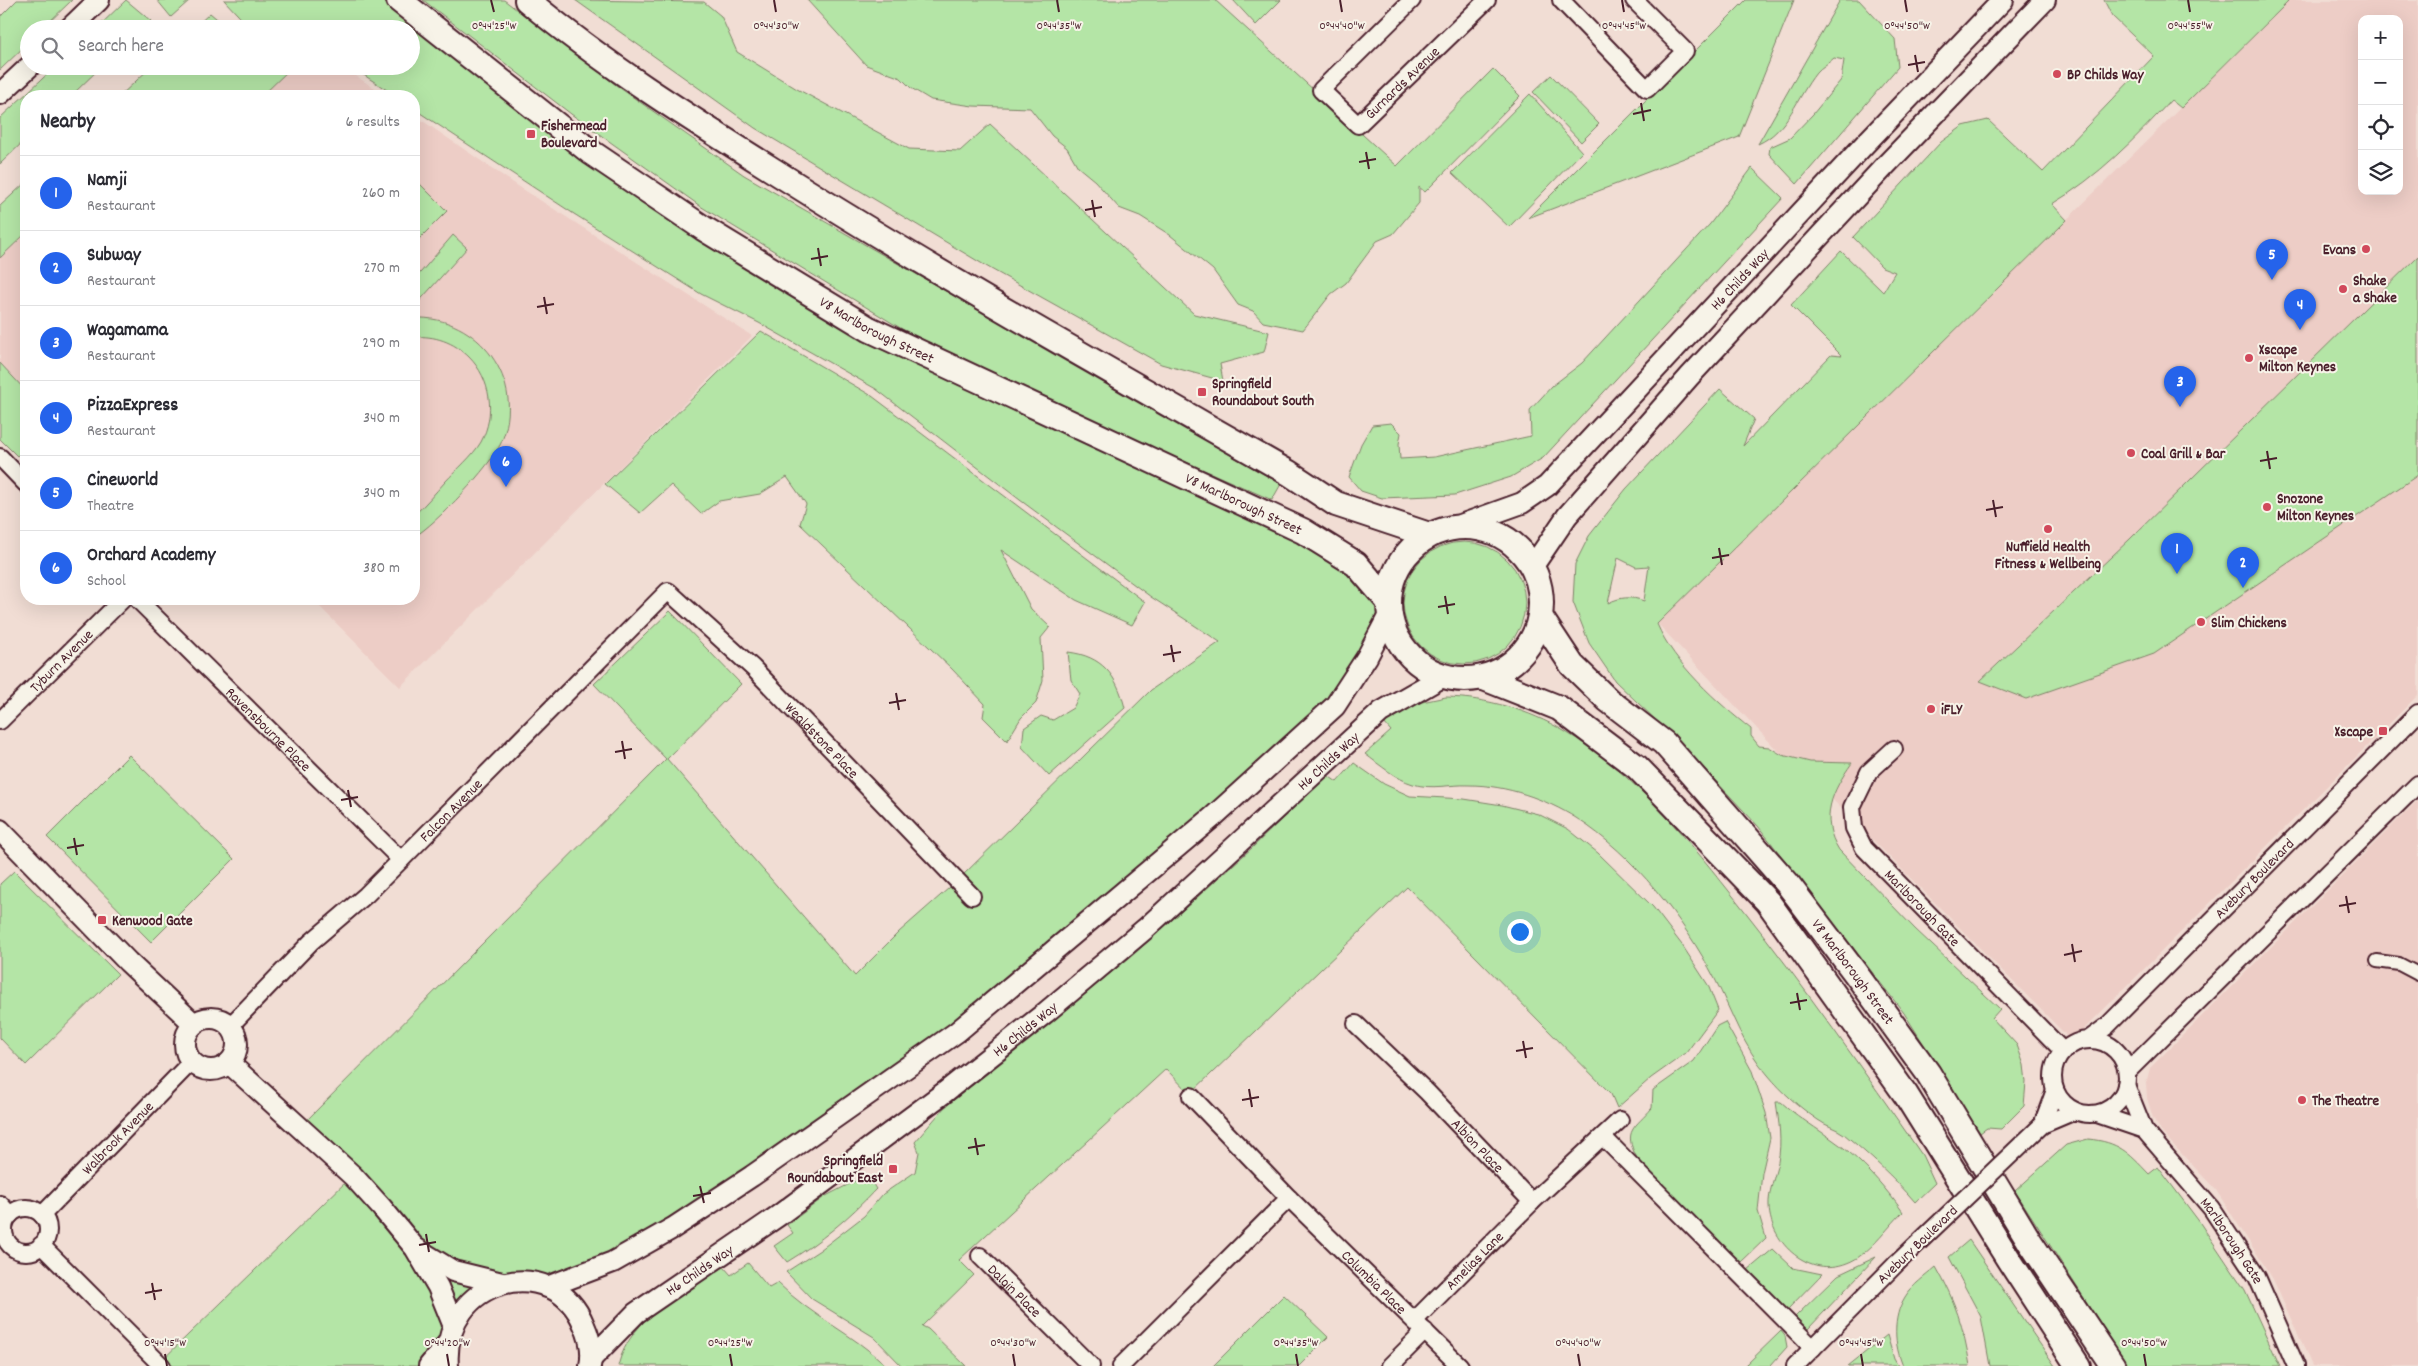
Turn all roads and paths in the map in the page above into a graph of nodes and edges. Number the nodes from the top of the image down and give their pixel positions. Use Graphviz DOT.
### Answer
graph roads {
  1 [pos="99,0"];
  2 [pos="399,0"];
  3 [pos="527,0"];
  4 [pos="1412,0"];
  5 [pos="1487,0"];
  6 [pos="1561,0"];
  7 [pos="1634,0"];
  8 [pos="2003,0"];
  9 [pos="2045,0"];
  10 [pos="78,20"];
  11 [pos="20,75"];
  12 [pos="0,94"];
  13 [pos="0,457"];
  14 [pos="20,478"];
  15 [pos="1455,527"];
  16 [pos="1429,535"];
  17 [pos="1533,566"];
  18 [pos="668,591"];
  19 [pos="116,605"];
  20 [pos="143,605"];
  21 [pos="1388,608"];
  22 [pos="1541,618"];
  23 [pos="1442,676"];
  24 [pos="1484,678"];
  25 [pos="2418,713"];
  26 [pos="0,721"];
  27 [pos="1894,749"];
  28 [pos="2418,784"];
  29 [pos="0,830"];
  30 [pos="401,860"];
  31 [pos="972,896"];
  32 [pos="2377,961"];
  33 [pos="2418,974"];
  34 [pos="194,1024"];
  35 [pos="1356,1024"];
  36 [pos="230,1026"];
  37 [pos="2088,1040"];
  38 [pos="2063,1051"];
  39 [pos="192,1061"];
  40 [pos="229,1063"];
  41 [pos="2127,1078"];
  42 [pos="2055,1090"];
  43 [pos="1191,1096"];
  44 [pos="2075,1111"];
  45 [pos="2097,1114"];
  46 [pos="1620,1120"];
  47 [pos="2042,1125"];
  48 [pos="2144,1130"];
  49 [pos="1603,1137"];
  50 [pos="1289,1198"];
  51 [pos="1532,1202"];
  52 [pos="5,1209"];
  53 [pos="42,1215"];
  54 [pos="41,1245"];
  55 [pos="415,1248"];
  56 [pos="5,1249"];
  57 [pos="980,1256"];
  58 [pos="502,1283"];
  59 [pos="547,1287"];
  60 [pos="453,1324"];
  61 [pos="1420,1326"];
  62 [pos="448,1343"];
  63 [pos="1813,1348"];
  64 [pos="590,1363"];
  65 [pos="162,1366"];
  66 [pos="429,1366"];
  67 [pos="448,1366"];
  68 [pos="1092,1366"];
  69 [pos="1121,1366"];
  70 [pos="1390,1366"];
  71 [pos="1460,1366"];
  72 [pos="1795,1366"];
  73 [pos="2078,1366"];
  74 [pos="2113,1366"];
  75 [pos="2296,1366"];
  1 -- 10 [label="street"];
  2 -- 21 [label="main road, V8 Marlborough Street"];
  3 -- 16 [label="main road"];
  4 -- 5 [label="street, Gurnards Avenue"];
  6 -- 7 [label="street"];
  8 -- 15 [label="street, H6 Childs Way"];
  9 -- 17 [label="street, H6 Childs Way"];
  11 -- 12 [label="street"];
  13 -- 14 [label="street"];
  15 -- 16 [label="main road"];
  15 -- 17 [label="main road"];
  16 -- 21 [label="main road"];
  17 -- 22 [label="main road"];
  18 -- 30 [label="street, Falcon Avenue"];
  18 -- 31 [label="street, Wealdstone Place"];
  19 -- 26 [label="street, Tyburn Avenue"];
  20 -- 30 [label="street, Ravensbourne Place"];
  21 -- 23 [label="main road"];
  21 -- 59 [label="street"];
  22 -- 24 [label="main road"];
  22 -- 74 [label="main road, V8 Marlborough Street"];
  23 -- 24 [label="main road"];
  23 -- 64 [label="street, H6 Childs Way"];
  24 -- 73 [label="main road, V8 Marlborough Street"];
  25 -- 37 [label="street, Avebury Boulevard"];
  27 -- 38 [label="street, Marlborough Gate"];
  28 -- 41 [label="street"];
  29 -- 34 [label="street"];
  30 -- 36 [label="street, Falcon Avenue"];
  32 -- 33 [label="street"];
  34 -- 36 [label="street"];
  34 -- 39 [label="street"];
  35 -- 51 [label="street, Albion Place"];
  36 -- 40 [label="street"];
  37 -- 38 [label="street"];
  37 -- 41 [label="street"];
  38 -- 42 [label="street"];
  39 -- 40 [label="street"];
  39 -- 53 [label="street, Walbrook Avenue"];
  40 -- 55 [label="street"];
  41 -- 45 [label="street"];
  41 -- 48 [label="street, Marlborough Gate"];
  42 -- 44 [label="street"];
  42 -- 47 [label="street, Avebury Boulevard"];
  43 -- 50 [label="street, Columbia Place"];
  44 -- 45 [label="street"];
  44 -- 47 [label="street, Avebury Boulevard"];
  45 -- 48 [label="street"];
  46 -- 49 [label="street"];
  47 -- 63 [label="street, Avebury Boulevard, bridge"];
  48 -- 75 [label="street, Marlborough Gate"];
  49 -- 51 [label="street"];
  49 -- 63 [label="street"];
  50 -- 61 [label="street, Columbia Place"];
  50 -- 69 [label="street"];
  51 -- 61 [label="street, Amelias Lane"];
  52 -- 53 [label="street"];
  52 -- 56 [label="street"];
  53 -- 54 [label="street"];
  54 -- 56 [label="street"];
  54 -- 65 [label="street"];
  55 -- 58 [label="street"];
  55 -- 60 [label="street"];
  57 -- 68 [label="street, Dalgin Place"];
  58 -- 59 [label="street"];
  58 -- 60 [label="street"];
  59 -- 64 [label="street"];
  60 -- 62 [label="street"];
  61 -- 70 [label="street, Amelias Lane"];
  61 -- 71 [label="street, Columbia Place"];
  62 -- 66 [label="street"];
  62 -- 67 [label="street"];
  63 -- 72 [label="street, Avebury Boulevard"];
}
